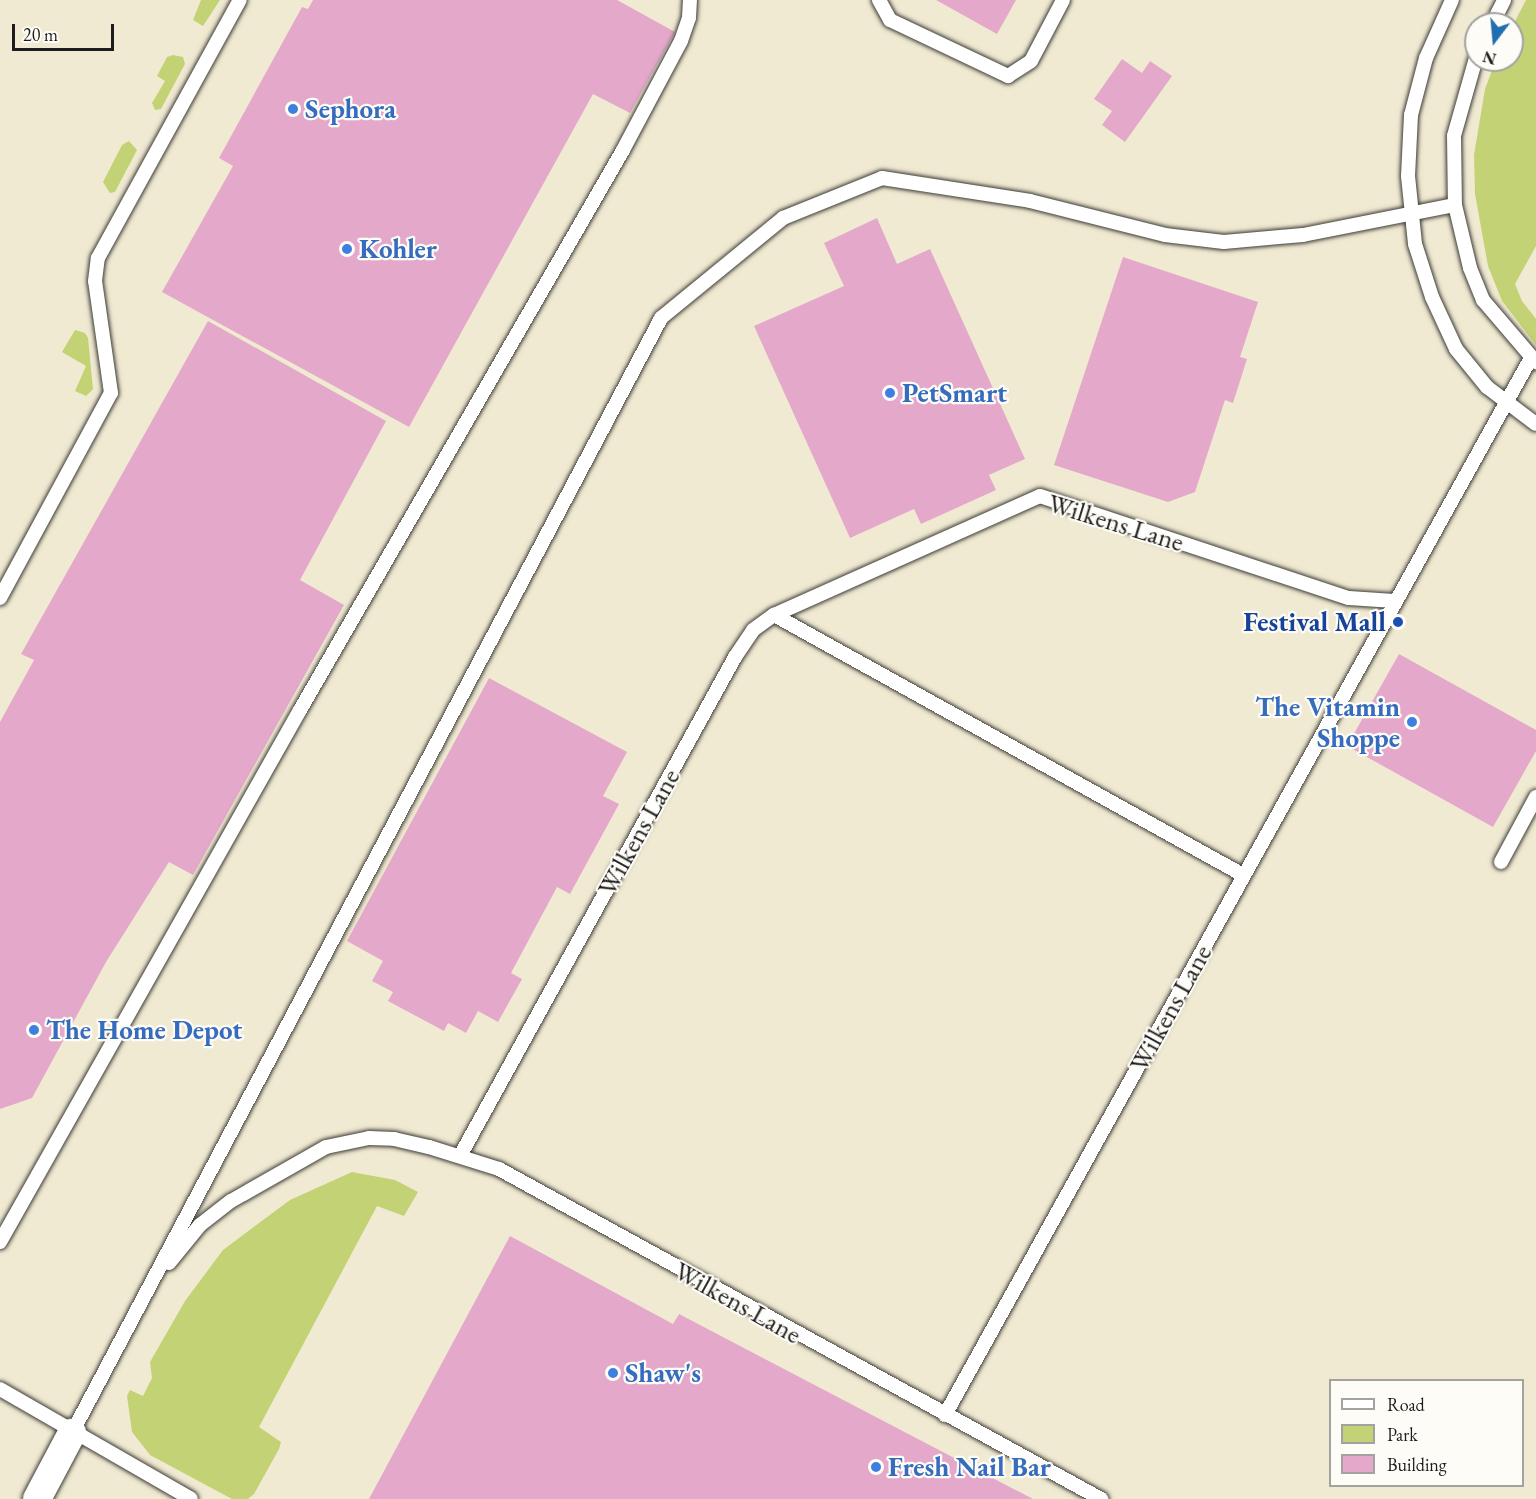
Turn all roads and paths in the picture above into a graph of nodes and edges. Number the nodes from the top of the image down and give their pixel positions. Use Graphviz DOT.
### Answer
graph roads {
  1 [pos="240,0"];
  2 [pos="690,0"];
  3 [pos="879,0"];
  4 [pos="1063,0"];
  5 [pos="1452,0"];
  6 [pos="1472,72"];
  7 [pos="1455,205"];
  8 [pos="1411,216"];
  9 [pos="1534,360"];
  10 [pos="1504,401"];
  11 [pos="1536,424"];
  12 [pos="0,598"];
  13 [pos="1394,601"];
  14 [pos="774,615"];
  15 [pos="1536,798"];
  16 [pos="1501,862"];
  17 [pos="1243,875"];
  18 [pos="460,1156"];
  19 [pos="0,1242"];
  20 [pos="141,1304"];
  21 [pos="0,1389"];
  22 [pos="945,1415"];
  23 [pos="72,1432"];
  24 [pos="37,1499"];
  25 [pos="191,1499"];
  26 [pos="1101,1499"];
  1 -- 12 [label="lane"];
  2 -- 19 [label="lane"];
  3 -- 4 [label="lane"];
  5 -- 8 [label="lane"];
  6 -- 7 [label="lane"];
  7 -- 8 [label="lane"];
  7 -- 9 [label="lane"];
  8 -- 10 [label="lane"];
  8 -- 20 [label="lane"];
  9 -- 10 [label="lane, Wilkens Lane"];
  10 -- 11 [label="lane"];
  10 -- 13 [label="lane, Wilkens Lane"];
  13 -- 14 [label="lane, Wilkens Lane"];
  13 -- 17 [label="lane, Wilkens Lane"];
  14 -- 17 [label="lane"];
  14 -- 18 [label="lane, Wilkens Lane"];
  15 -- 16 [label="lane"];
  17 -- 22 [label="lane, Wilkens Lane"];
  18 -- 20 [label="lane"];
  18 -- 22 [label="lane, Wilkens Lane"];
  20 -- 23 [label="lane"];
  21 -- 23 [label="lane"];
  22 -- 26 [label="lane, Wilkens Lane"];
  23 -- 24 [label="street"];
  23 -- 25 [label="lane"];
}
